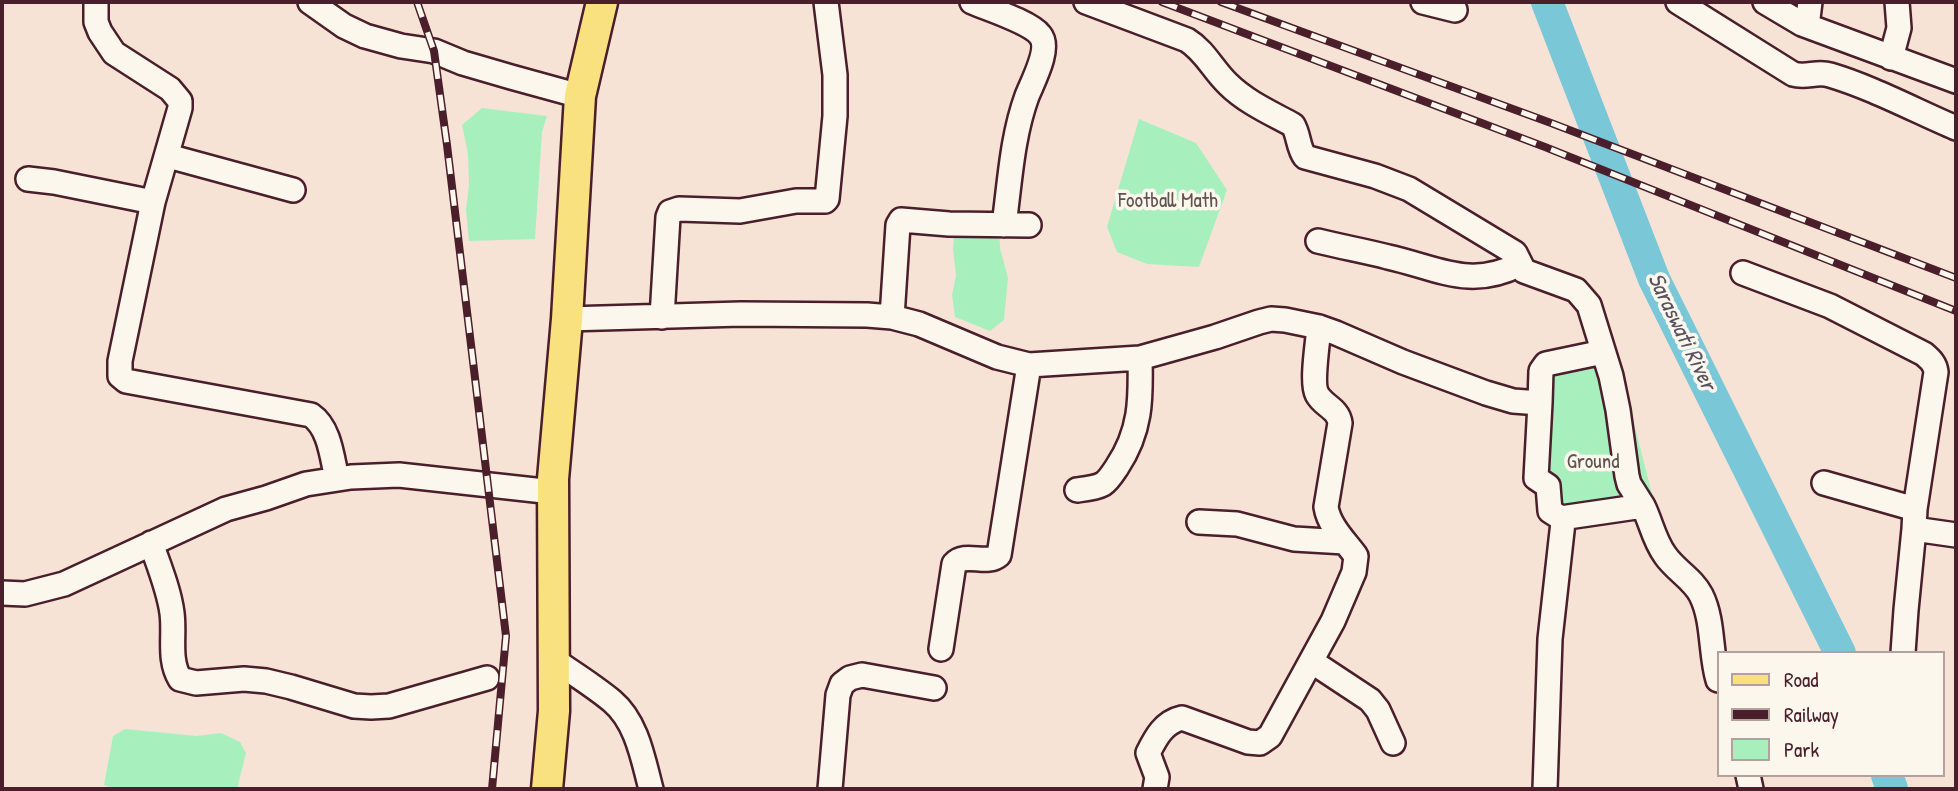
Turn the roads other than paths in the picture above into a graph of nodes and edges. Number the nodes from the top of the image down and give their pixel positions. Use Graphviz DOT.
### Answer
graph roads {
  1 [pos="96,2"];
  2 [pos="310,2"];
  3 [pos="602,2"];
  4 [pos="826,2"];
  5 [pos="972,2"];
  6 [pos="1086,2"];
  7 [pos="1423,2"];
  8 [pos="1678,2"];
  9 [pos="1765,2"];
  10 [pos="1810,2"];
  11 [pos="1897,2"];
  12 [pos="1455,10"];
  13 [pos="1807,26"];
  14 [pos="1891,58"];
  15 [pos="1956,81"];
  16 [pos="580,96"];
  17 [pos="1956,128"];
  18 [pos="168,156"];
  19 [pos="28,179"];
  20 [pos="293,190"];
  21 [pos="153,202"];
  22 [pos="1004,225"];
  23 [pos="1029,225"];
  24 [pos="1318,242"];
  25 [pos="1520,264"];
  26 [pos="1743,273"];
  27 [pos="662,317"];
  28 [pos="892,317"];
  29 [pos="567,319"];
  30 [pos="1319,327"];
  31 [pos="1604,352"];
  32 [pos="1140,358"];
  33 [pos="1029,365"];
  34 [pos="1540,403"];
  35 [pos="337,479"];
  36 [pos="1824,483"];
  37 [pos="1077,490"];
  38 [pos="553,492"];
  39 [pos="1643,506"];
  40 [pos="1561,518"];
  41 [pos="1915,519"];
  42 [pos="1199,522"];
  43 [pos="1956,535"];
  44 [pos="1345,541"];
  45 [pos="151,543"];
  46 [pos="2,593"];
  47 [pos="941,649"];
  48 [pos="1903,651"];
  49 [pos="554,660"];
  50 [pos="1311,661"];
  51 [pos="1716,673"];
  52 [pos="487,678"];
  53 [pos="934,688"];
  54 [pos="1393,743"];
  55 [pos="547,789"];
  56 [pos="650,789"];
  57 [pos="830,789"];
  58 [pos="1155,789"];
  59 [pos="1545,789"];
  1 -- 18 [label="street"];
  2 -- 16 [label="street"];
  3 -- 16 [label="main road"];
  4 -- 27 [label="street"];
  5 -- 22 [label="street"];
  6 -- 25 [label="street"];
  7 -- 12 [label="street"];
  8 -- 17 [label="street"];
  9 -- 13 [label="street"];
  10 -- 13 [label="street"];
  11 -- 14 [label="street"];
  13 -- 14 [label="street"];
  14 -- 15 [label="street"];
  16 -- 29 [label="main road"];
  18 -- 20 [label="street"];
  18 -- 21 [label="street"];
  19 -- 21 [label="street"];
  21 -- 35 [label="street"];
  22 -- 23 [label="street"];
  22 -- 28 [label="street"];
  24 -- 25 [label="street"];
  25 -- 31 [label="street"];
  26 -- 41 [label="street"];
  27 -- 28 [label="street"];
  27 -- 29 [label="street"];
  28 -- 33 [label="street"];
  29 -- 38 [label="main road"];
  30 -- 32 [label="street"];
  30 -- 34 [label="street"];
  30 -- 44 [label="street"];
  31 -- 34 [label="street"];
  31 -- 39 [label="street"];
  32 -- 33 [label="street"];
  32 -- 37 [label="street"];
  33 -- 47 [label="street"];
  34 -- 40 [label="street"];
  35 -- 38 [label="street"];
  35 -- 45 [label="street"];
  36 -- 41 [label="street"];
  38 -- 49 [label="main road"];
  39 -- 40 [label="street"];
  39 -- 51 [label="street"];
  40 -- 59 [label="street"];
  41 -- 43 [label="street"];
  41 -- 48 [label="street"];
  42 -- 44 [label="street"];
  44 -- 50 [label="street"];
  45 -- 46 [label="street"];
  45 -- 52 [label="street"];
  49 -- 55 [label="main road"];
  49 -- 56 [label="street"];
  50 -- 54 [label="street"];
  50 -- 58 [label="street"];
  53 -- 57 [label="street"];
}
